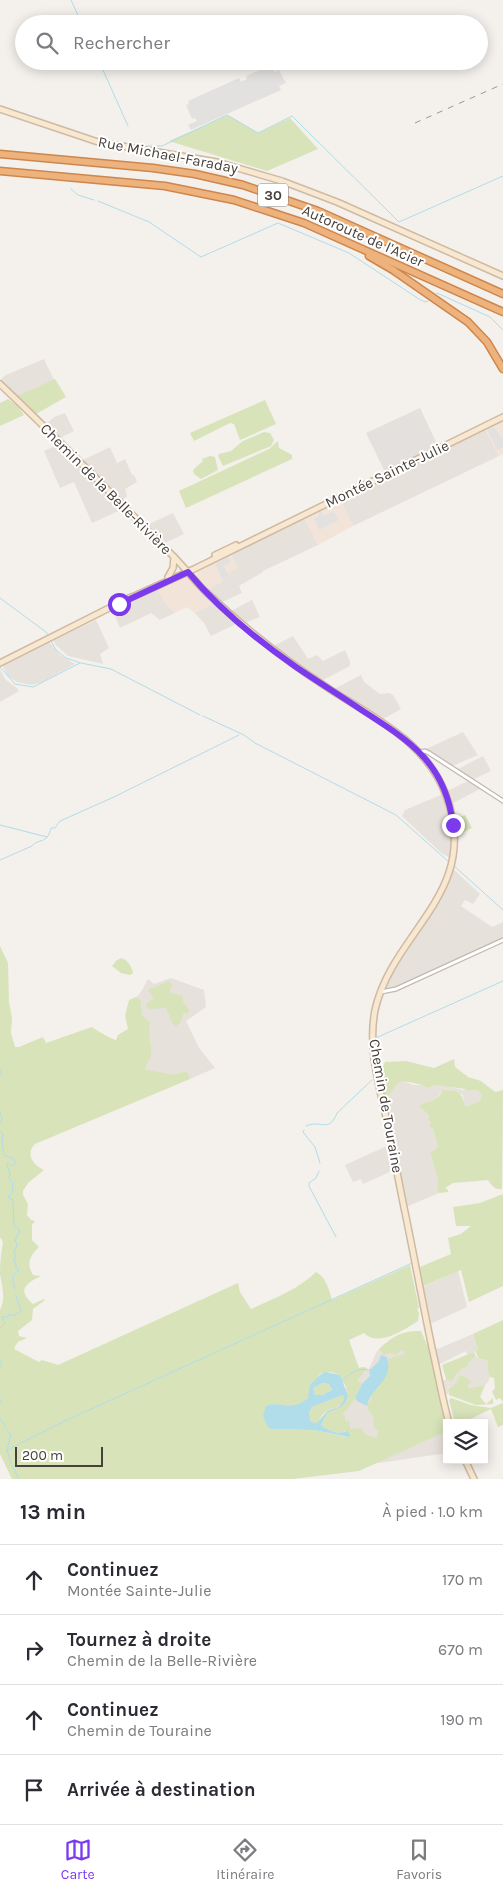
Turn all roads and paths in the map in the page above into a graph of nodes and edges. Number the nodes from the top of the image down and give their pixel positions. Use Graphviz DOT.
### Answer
graph roads {
  1 [pos="0,109"];
  2 [pos="0,154"];
  3 [pos="0,170"];
  4 [pos="0,174"];
  5 [pos="37,174"];
  6 [pos="342,240"];
  7 [pos="503,276"];
  8 [pos="503,294"];
  9 [pos="503,312"];
  10 [pos="503,370"];
  11 [pos="0,384"];
  12 [pos="503,417"];
  13 [pos="174,557"];
  14 [pos="186,571"];
  15 [pos="168,577"];
  16 [pos="128,599"];
  17 [pos="0,663"];
  18 [pos="420,752"];
  19 [pos="503,802"];
  20 [pos="503,940"];
  21 [pos="380,992"];
  22 [pos="448,1419"];
  23 [pos="467,1464"];
  24 [pos="474,1479"];
  1 -- 7 [label="street, Rue Michael-Faraday"];
  2 -- 8 [label="highway, Autoroute de l'Acier / 30"];
  3 -- 5 [label="highway, Autoroute de l'Acier / 30"];
  4 -- 5 [label="highway"];
  5 -- 6 [label="highway, Autoroute de l'Acier / 30"];
  6 -- 9 [label="highway, Autoroute de l'Acier / 30"];
  6 -- 10 [label="highway"];
  11 -- 13 [label="street, Chemin de la Belle-Rivière"];
  12 -- 14 [label="street, Montée Sainte-Julie"];
  13 -- 14 [label="street, Chemin de la Belle-Rivière"];
  13 -- 15 [label="street"];
  14 -- 15 [label="street, Montée Sainte-Julie"];
  14 -- 16 [label="street, Montée Sainte-Julie"];
  14 -- 18 [label="street, Chemin de la Belle-Rivière"];
  15 -- 16 [label="street, Montée Sainte-Julie"];
  16 -- 17 [label="street, Montée Sainte-Julie"];
  18 -- 19 [label="street, Chemin de la Belle-Rivière"];
  18 -- 21 [label="street, Chemin de Touraine"];
  20 -- 21 [label="street"];
  21 -- 22 [label="street, Chemin de Touraine"];
  23 -- 24 [label="street"];
}
